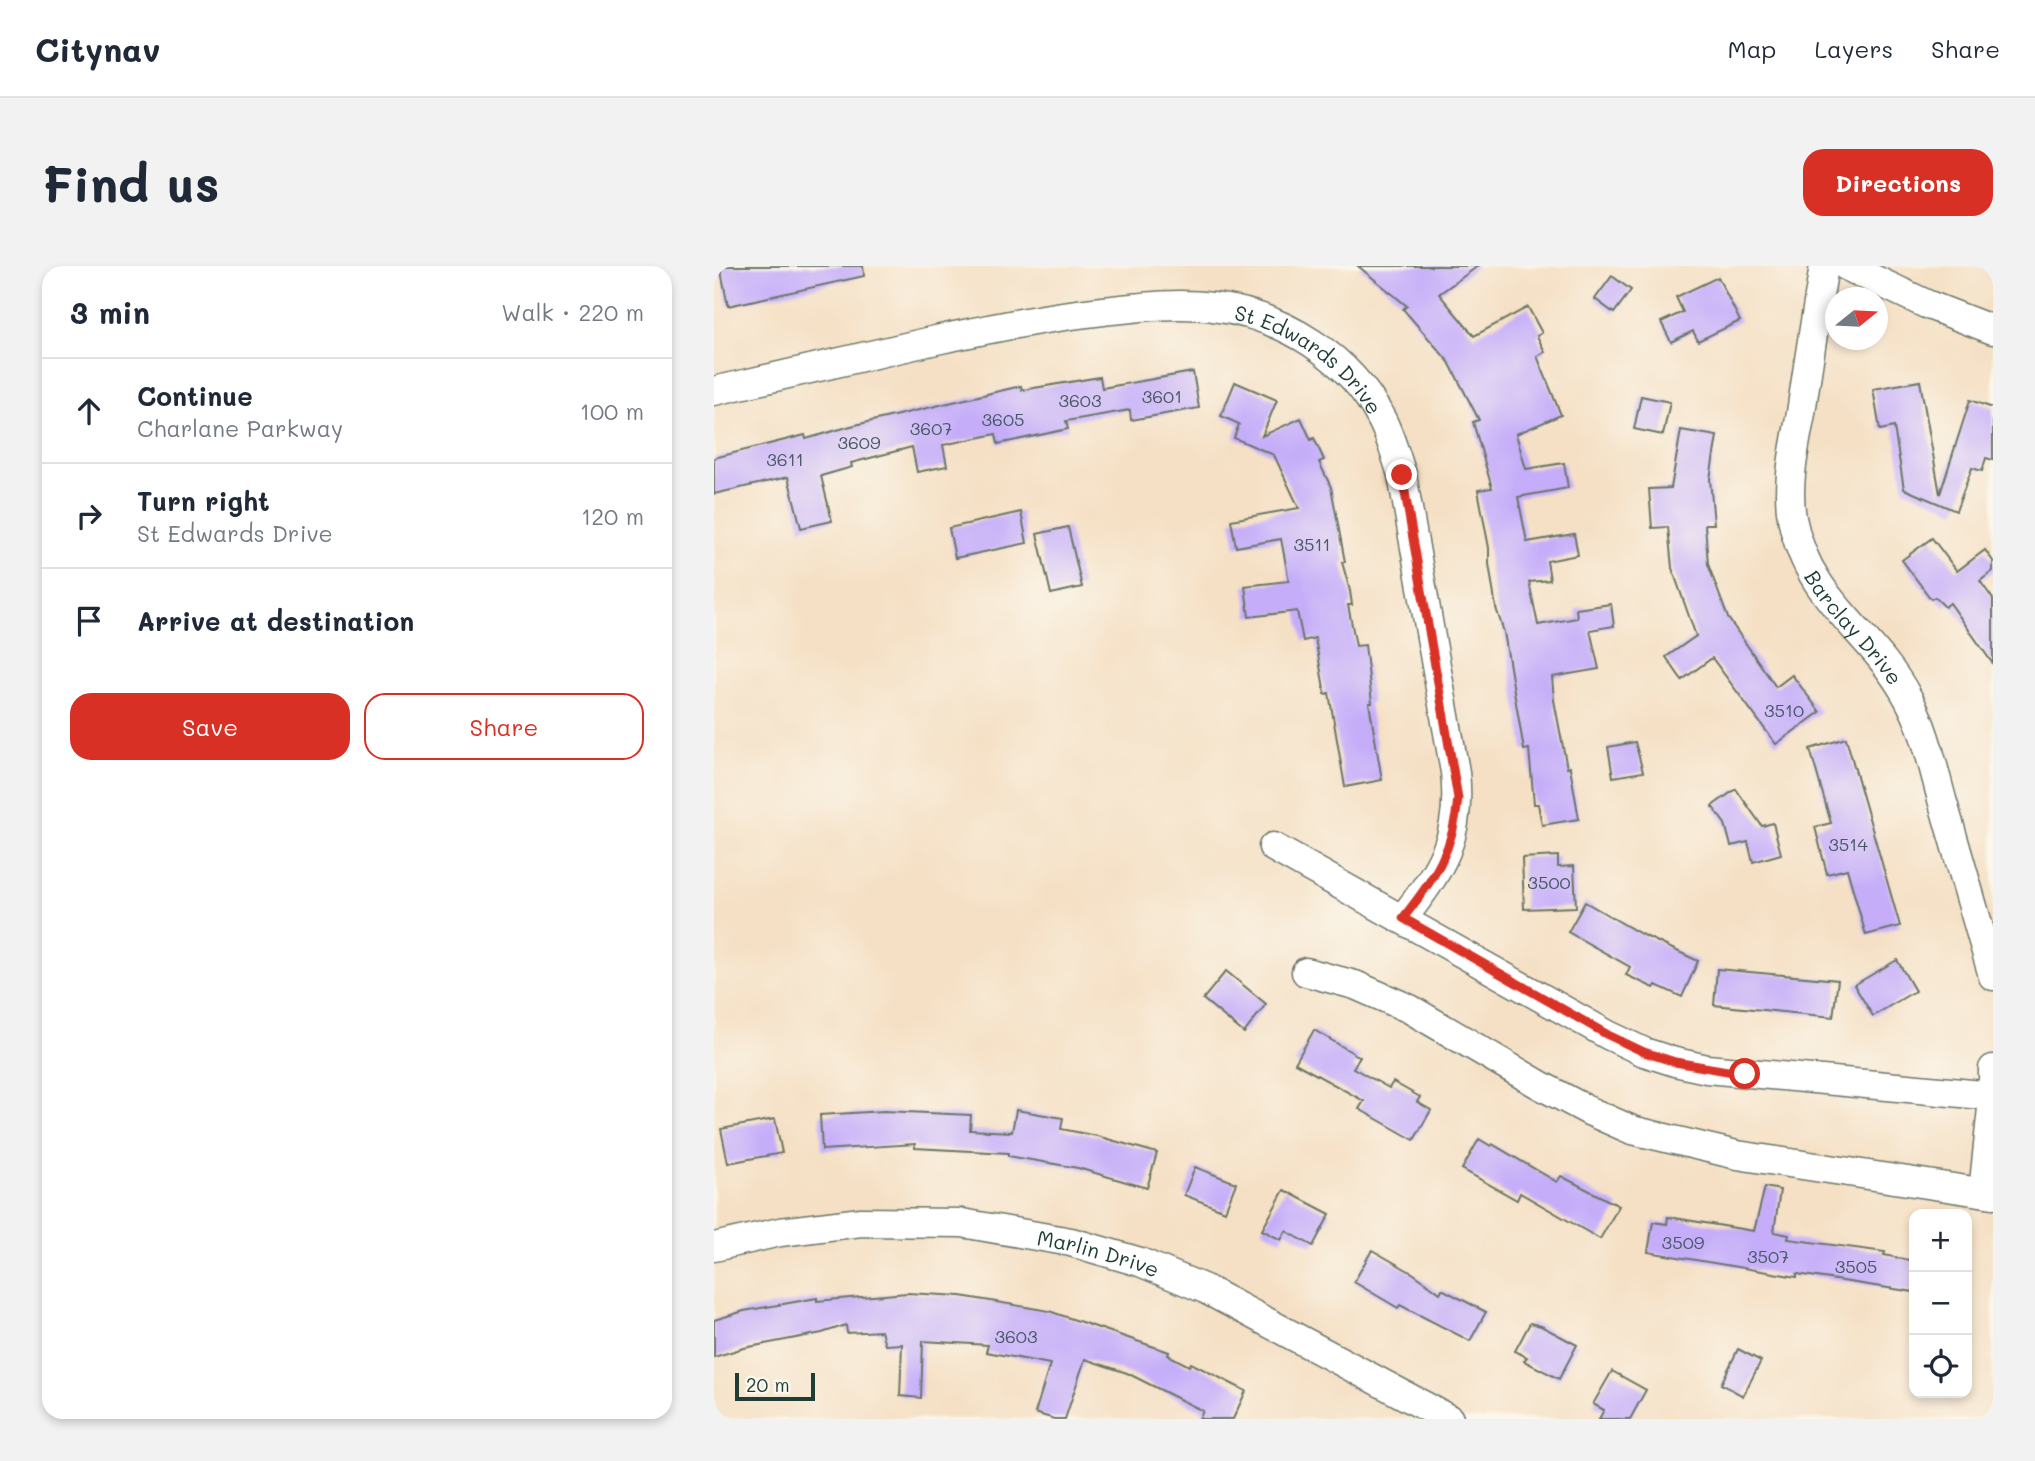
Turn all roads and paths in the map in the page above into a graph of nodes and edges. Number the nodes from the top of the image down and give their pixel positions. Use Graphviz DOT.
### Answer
graph roads {
  1 [pos="1824,266"];
  2 [pos="1846,266"];
  3 [pos="1993,331"];
  4 [pos="714,391"];
  5 [pos="1273,847"];
  6 [pos="1403,918"];
  7 [pos="1307,972"];
  8 [pos="1993,976"];
  9 [pos="1993,1069"];
  10 [pos="1993,1089"];
  11 [pos="1993,1098"];
  12 [pos="1992,1110"];
  13 [pos="1987,1184"];
  14 [pos="714,1247"];
  15 [pos="1449,1419"];
  1 -- 8 [label="street, Barclay Drive"];
  2 -- 3 [label="street"];
  4 -- 6 [label="street, St Edwards Drive"];
  5 -- 6 [label="street"];
  6 -- 11 [label="street"];
  7 -- 13 [label="street"];
  9 -- 10 [label="street"];
  11 -- 12 [label="street"];
  12 -- 13 [label="street"];
  14 -- 15 [label="street, Marlin Drive"];
}
